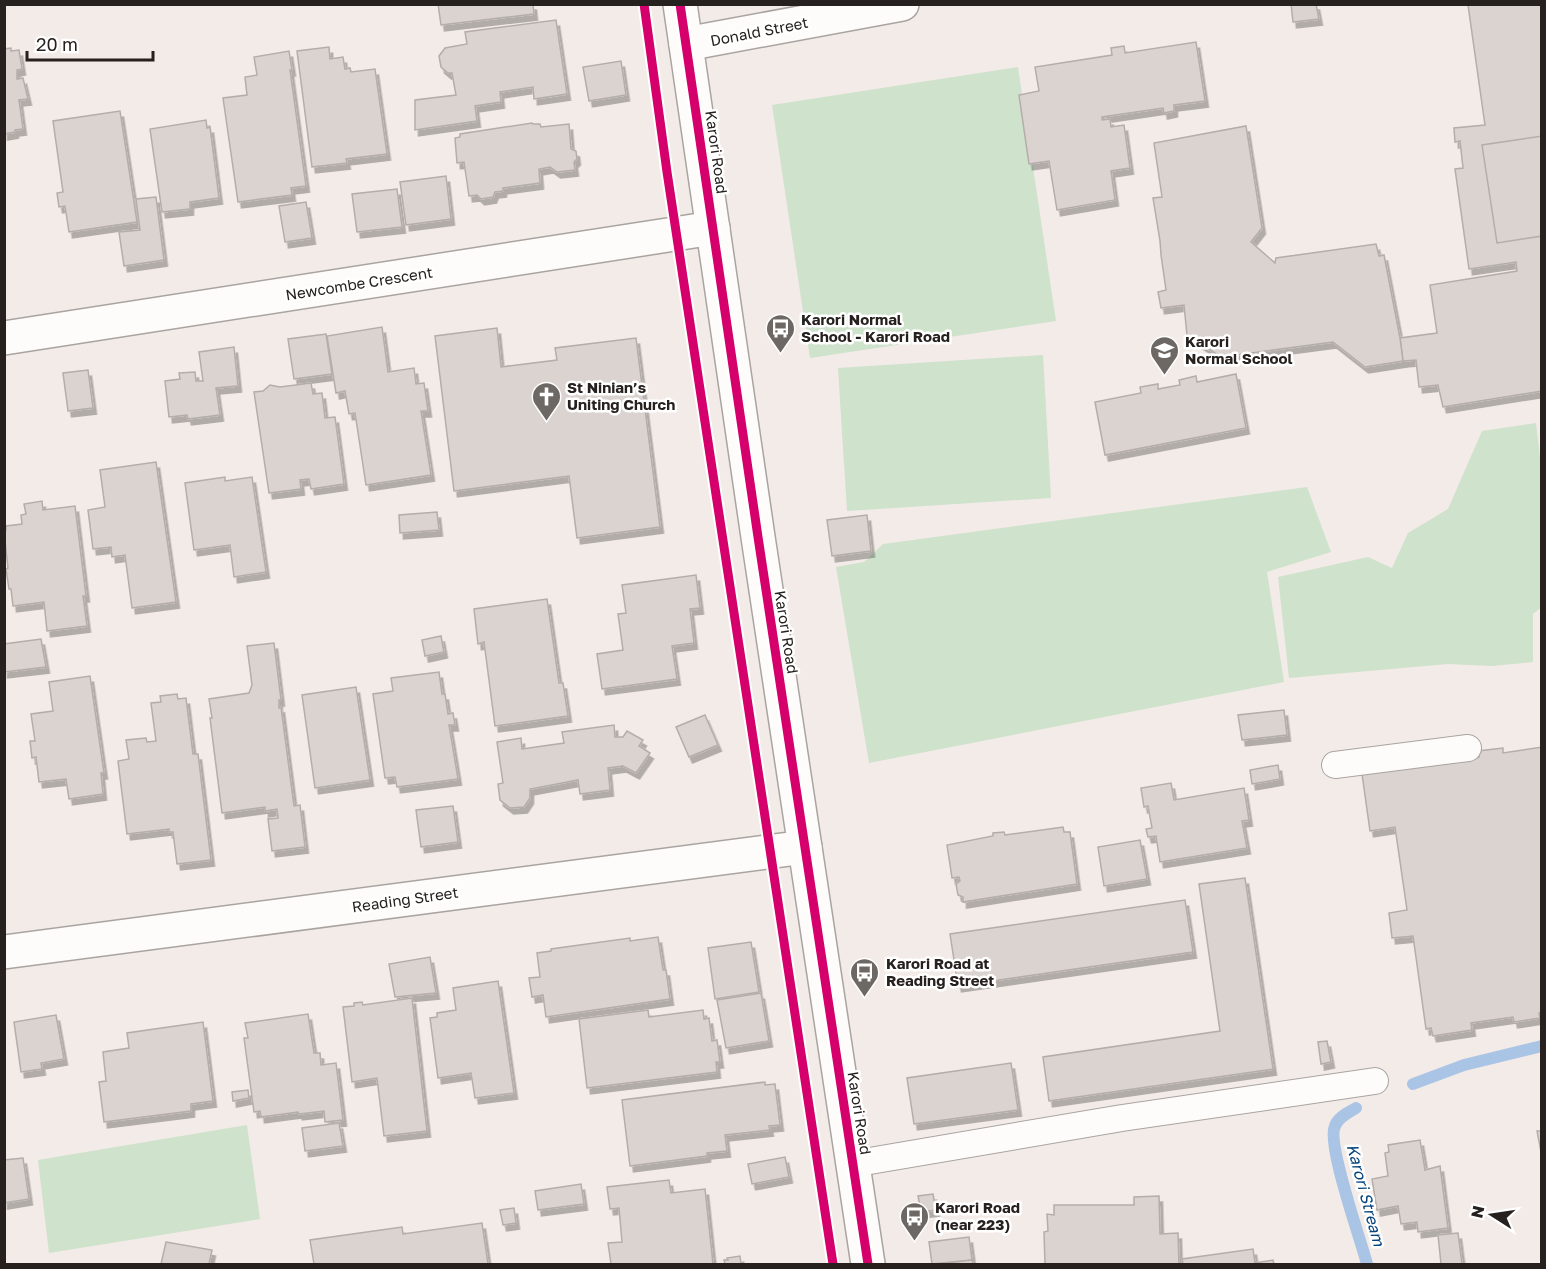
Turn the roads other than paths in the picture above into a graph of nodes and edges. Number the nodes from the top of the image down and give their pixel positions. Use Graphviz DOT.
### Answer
graph roads {
  1 [pos="680,4"];
  2 [pos="902,4"];
  3 [pos="686,44"];
  4 [pos="713,228"];
  5 [pos="4,338"];
  6 [pos="1468,748"];
  7 [pos="1335,765"];
  8 [pos="805,846"];
  9 [pos="4,952"];
  10 [pos="1375,1081"];
  11 [pos="852,1164"];
  12 [pos="868,1264"];
  1 -- 3 [label="street, Karori Road"];
  2 -- 3 [label="street, Donald Street"];
  3 -- 4 [label="street, Karori Road"];
  4 -- 5 [label="street, Newcombe Crescent"];
  4 -- 8 [label="street, Karori Road"];
  6 -- 7 [label="lane"];
  8 -- 9 [label="street, Reading Street"];
  8 -- 11 [label="street, Karori Road"];
  10 -- 11 [label="lane"];
  11 -- 12 [label="street, Karori Road"];
}
